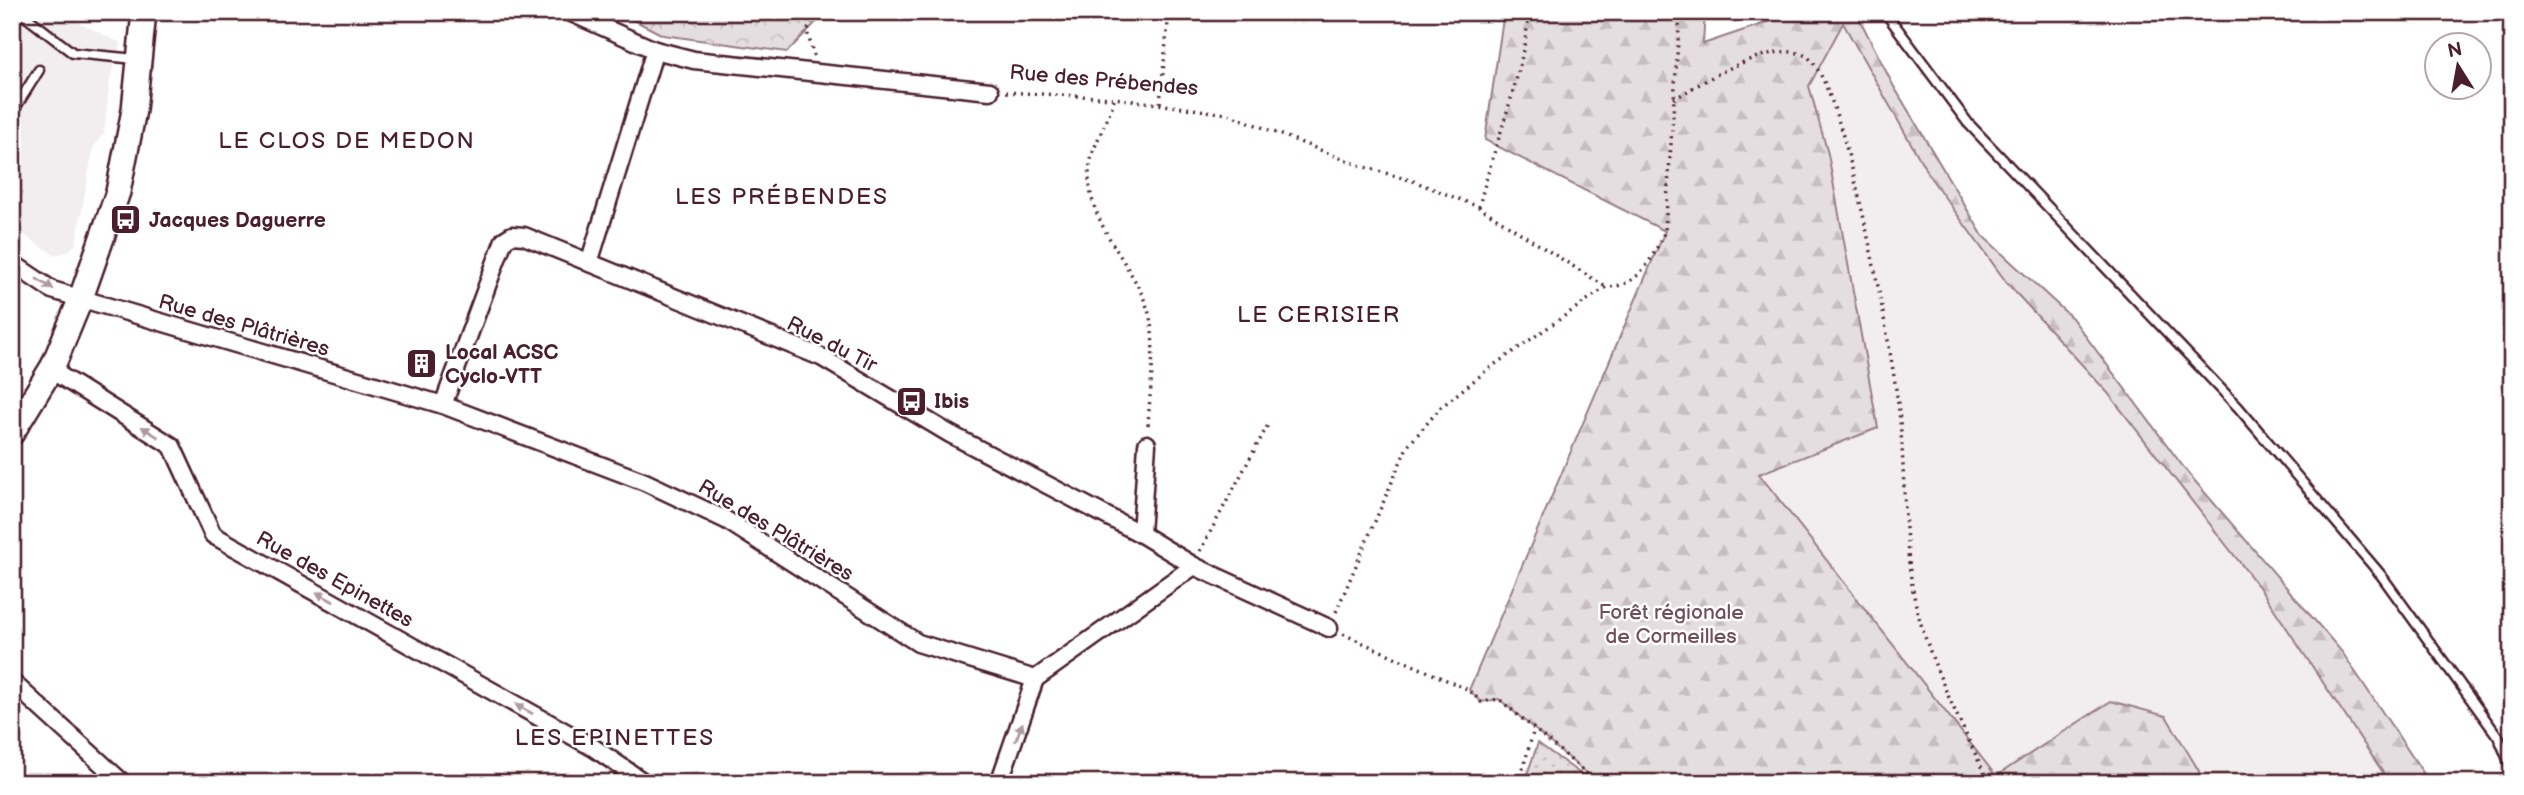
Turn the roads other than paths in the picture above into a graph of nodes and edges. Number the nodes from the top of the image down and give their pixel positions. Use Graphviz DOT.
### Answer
graph roads {
  1 [pos="20,12"];
  2 [pos="144,12"];
  3 [pos="569,12"];
  4 [pos="1885,12"];
  5 [pos="655,50"];
  6 [pos="139,59"];
  7 [pos="39,70"];
  8 [pos="990,91"];
  9 [pos="12,113"];
  10 [pos="12,262"];
  11 [pos="589,262"];
  12 [pos="81,298"];
  13 [pos="53,366"];
  14 [pos="443,405"];
  15 [pos="12,433"];
  16 [pos="1147,444"];
  17 [pos="1141,534"];
  18 [pos="1194,566"];
  19 [pos="1329,628"];
  20 [pos="1035,679"];
  21 [pos="12,682"];
  22 [pos="2512,769"];
  23 [pos="123,783"];
  24 [pos="645,783"];
  25 [pos="999,783"];
  1 -- 6 [label="lane"];
  2 -- 6 [label="street"];
  3 -- 5 [label="street, Rue des Prébendes"];
  4 -- 22 [label="lane"];
  5 -- 8 [label="street, Rue des Prébendes"];
  5 -- 11 [label="street"];
  6 -- 12 [label="street"];
  7 -- 9 [label="lane"];
  10 -- 12 [label="street, Rue des Plâtrières, one-way"];
  11 -- 14 [label="street, Rue du Tir"];
  11 -- 17 [label="street, Rue du Tir"];
  12 -- 13 [label="street"];
  12 -- 14 [label="street, Rue des Plâtrières"];
  13 -- 15 [label="street"];
  24 -- 13 [label="street, Rue des Epinettes, one-way"];
  14 -- 20 [label="street, Rue des Plâtrières"];
  16 -- 17 [label="street"];
  17 -- 18 [label="street, Rue du Tir"];
  18 -- 19 [label="street"];
  18 -- 20 [label="street"];
  25 -- 20 [label="street, one-way"];
  21 -- 23 [label="street"];
}
